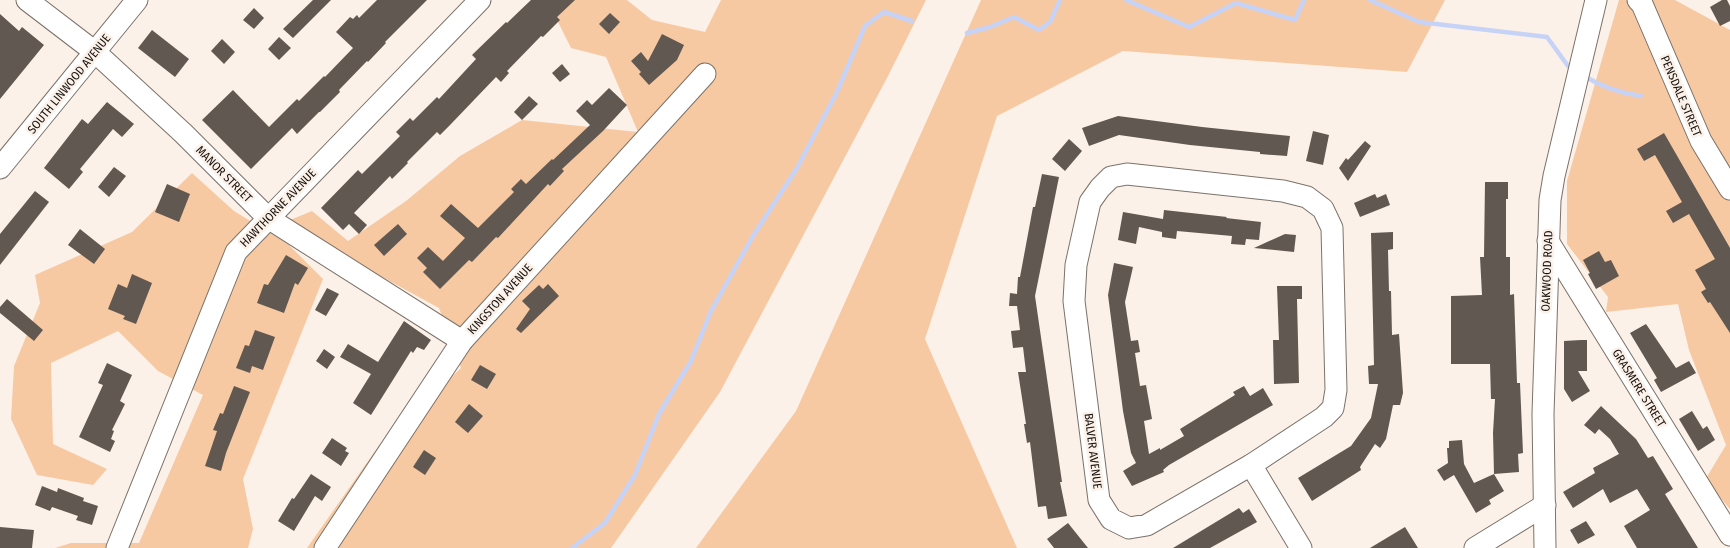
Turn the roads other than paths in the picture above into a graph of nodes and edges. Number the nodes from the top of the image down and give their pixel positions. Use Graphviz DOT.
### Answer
graph roads {
  1 [pos="27,0"];
  2 [pos="137,0"];
  3 [pos="480,0"];
  4 [pos="1596,0"];
  5 [pos="1638,0"];
  6 [pos="95,52"];
  7 [pos="705,74"];
  8 [pos="0,168"];
  9 [pos="1730,189"];
  10 [pos="268,218"];
  11 [pos="1548,241"];
  12 [pos="462,341"];
  13 [pos="1251,465"];
  14 [pos="1544,505"];
  15 [pos="1730,535"];
  16 [pos="117,548"];
  17 [pos="325,548"];
  18 [pos="1301,548"];
  19 [pos="1475,548"];
  20 [pos="1545,548"];
  1 -- 6 [label="street, MANOR STREET"];
  2 -- 6 [label="street, SOUTH LINWOOD AVENUE"];
  3 -- 10 [label="street, HAWTHORNE AVENUE"];
  4 -- 11 [label="street, OAKWOOD ROAD"];
  5 -- 9 [label="street, PENSDALE STREET"];
  6 -- 8 [label="street, SOUTH LINWOOD AVENUE"];
  6 -- 10 [label="street, MANOR STREET"];
  7 -- 12 [label="street, KINGSTON AVENUE"];
  10 -- 12 [label="street, MANOR STREET"];
  10 -- 16 [label="street, HAWTHORNE AVENUE"];
  11 -- 14 [label="street, OAKWOOD ROAD"];
  11 -- 15 [label="street, GRASMERE STREET"];
  12 -- 17 [label="street, KINGSTON AVENUE"];
  13 -- 13 [label="street, BALVER AVENUE"];
  13 -- 18 [label="street"];
  14 -- 19 [label="street"];
  14 -- 20 [label="street, OAKWOOD ROAD"];
}
